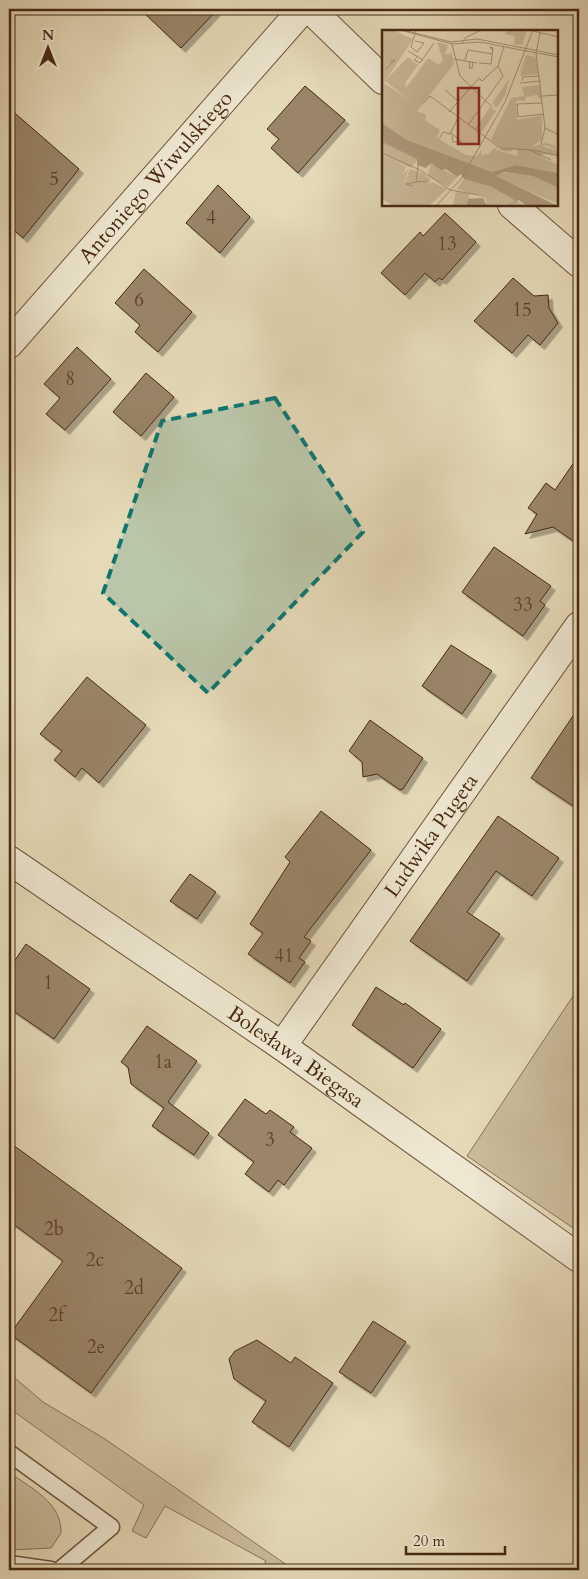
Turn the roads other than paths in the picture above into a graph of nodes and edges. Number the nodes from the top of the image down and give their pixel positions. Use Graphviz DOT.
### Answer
graph roads {
  1 [pos="303,9"];
  2 [pos="310,9"];
  3 [pos="382,79"];
  4 [pos="513,206"];
  5 [pos="579,263"];
  6 [pos="9,344"];
  7 [pos="579,626"];
  8 [pos="9,860"];
  9 [pos="282,1046"];
  10 [pos="579,1258"];
  11 [pos="9,1453"];
  12 [pos="9,1564"];
  13 [pos="51,1570"];
  14 [pos="60,1570"];
  1 -- 6 [label="street, Antoniego Wiwulskiego"];
  2 -- 3 [label="street"];
  4 -- 5 [label="street"];
  7 -- 9 [label="street, Ludwika Pugeta"];
  8 -- 9 [label="street, Bolesława Biegasa"];
  9 -- 10 [label="street, Bolesława Biegasa"];
  11 -- 14 [label="lane"];
  12 -- 13 [label="lane"];
}
